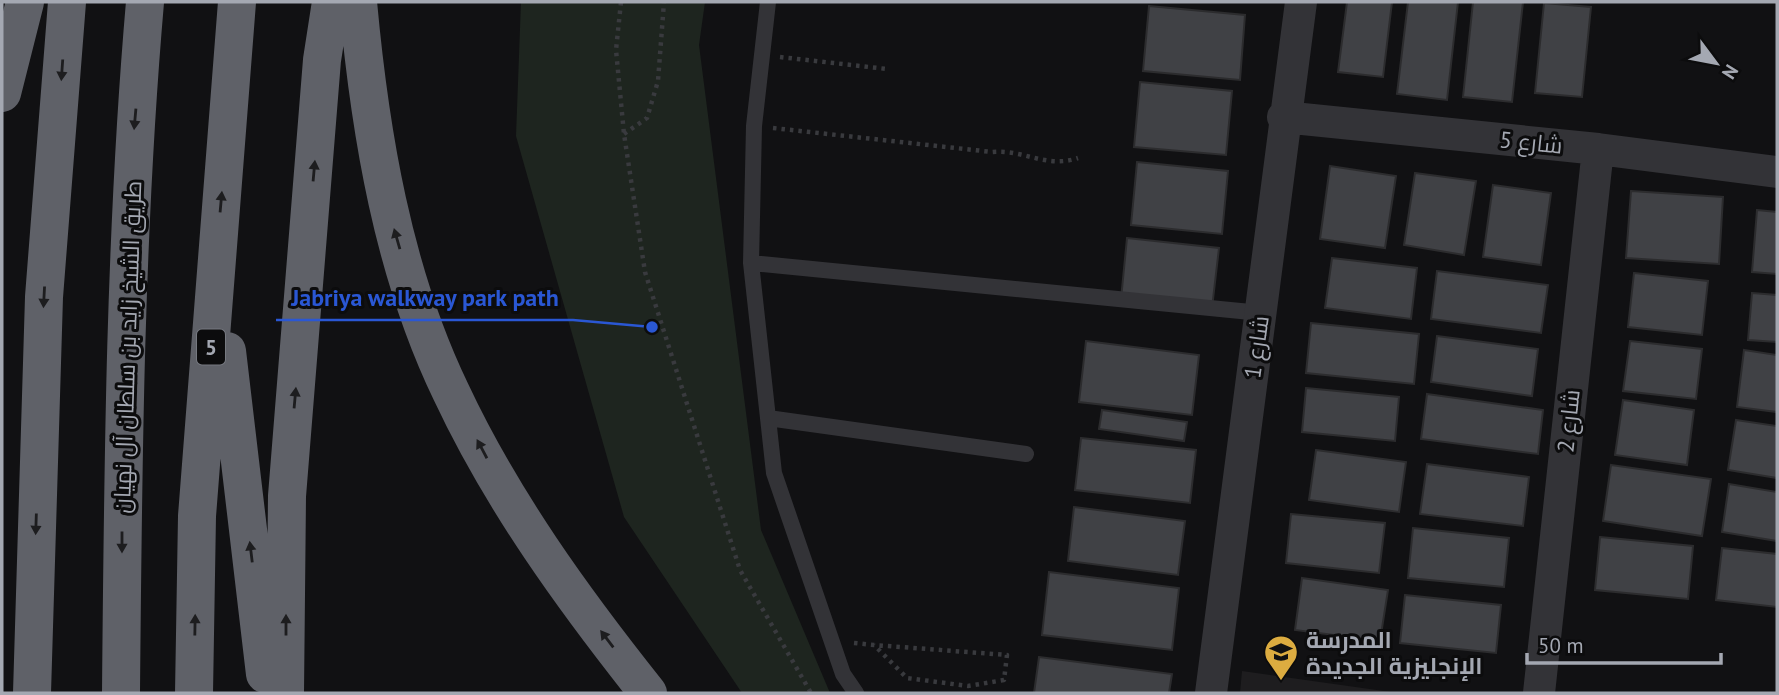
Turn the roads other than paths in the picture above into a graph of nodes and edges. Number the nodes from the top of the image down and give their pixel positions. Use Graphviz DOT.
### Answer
graph roads {
  1 [pos="24,2"];
  2 [pos="67,2"];
  3 [pos="145,2"];
  4 [pos="237,2"];
  5 [pos="331,2"];
  6 [pos="358,2"];
  7 [pos="768,2"];
  8 [pos="1301,2"];
  9 [pos="2,93"];
  10 [pos="1283,117"];
  11 [pos="1598,149"];
  12 [pos="1777,172"];
  13 [pos="216,259"];
  14 [pos="751,263"];
  15 [pos="1261,313"];
  16 [pos="768,418"];
  17 [pos="1026,454"];
  18 [pos="32,693"];
  19 [pos="121,693"];
  20 [pos="194,693"];
  21 [pos="267,693"];
  22 [pos="285,693"];
  23 [pos="648,693"];
  24 [pos="856,693"];
  25 [pos="1211,693"];
  26 [pos="1539,693"];
  1 -- 9 [label="highway"];
  2 -- 18 [label="highway, one-way"];
  3 -- 19 [label="highway, طريق الشيخ زايد بن سلطان آل نهيان, one-way"];
  13 -- 4 [label="highway, 5, one-way"];
  22 -- 5 [label="highway, one-way"];
  23 -- 6 [label="highway, one-way"];
  7 -- 14 [label="lane"];
  8 -- 10 [label="street, شارع 1"];
  10 -- 11 [label="street, شارع 5"];
  10 -- 15 [label="street, شارع 1"];
  11 -- 12 [label="street, شارع 5"];
  11 -- 26 [label="street, شارع 2"];
  20 -- 13 [label="highway, 5, one-way"];
  21 -- 13 [label="highway, one-way"];
  14 -- 15 [label="lane"];
  14 -- 16 [label="lane"];
  15 -- 25 [label="street, شارع 1"];
  16 -- 17 [label="lane"];
  16 -- 24 [label="lane"];
}
